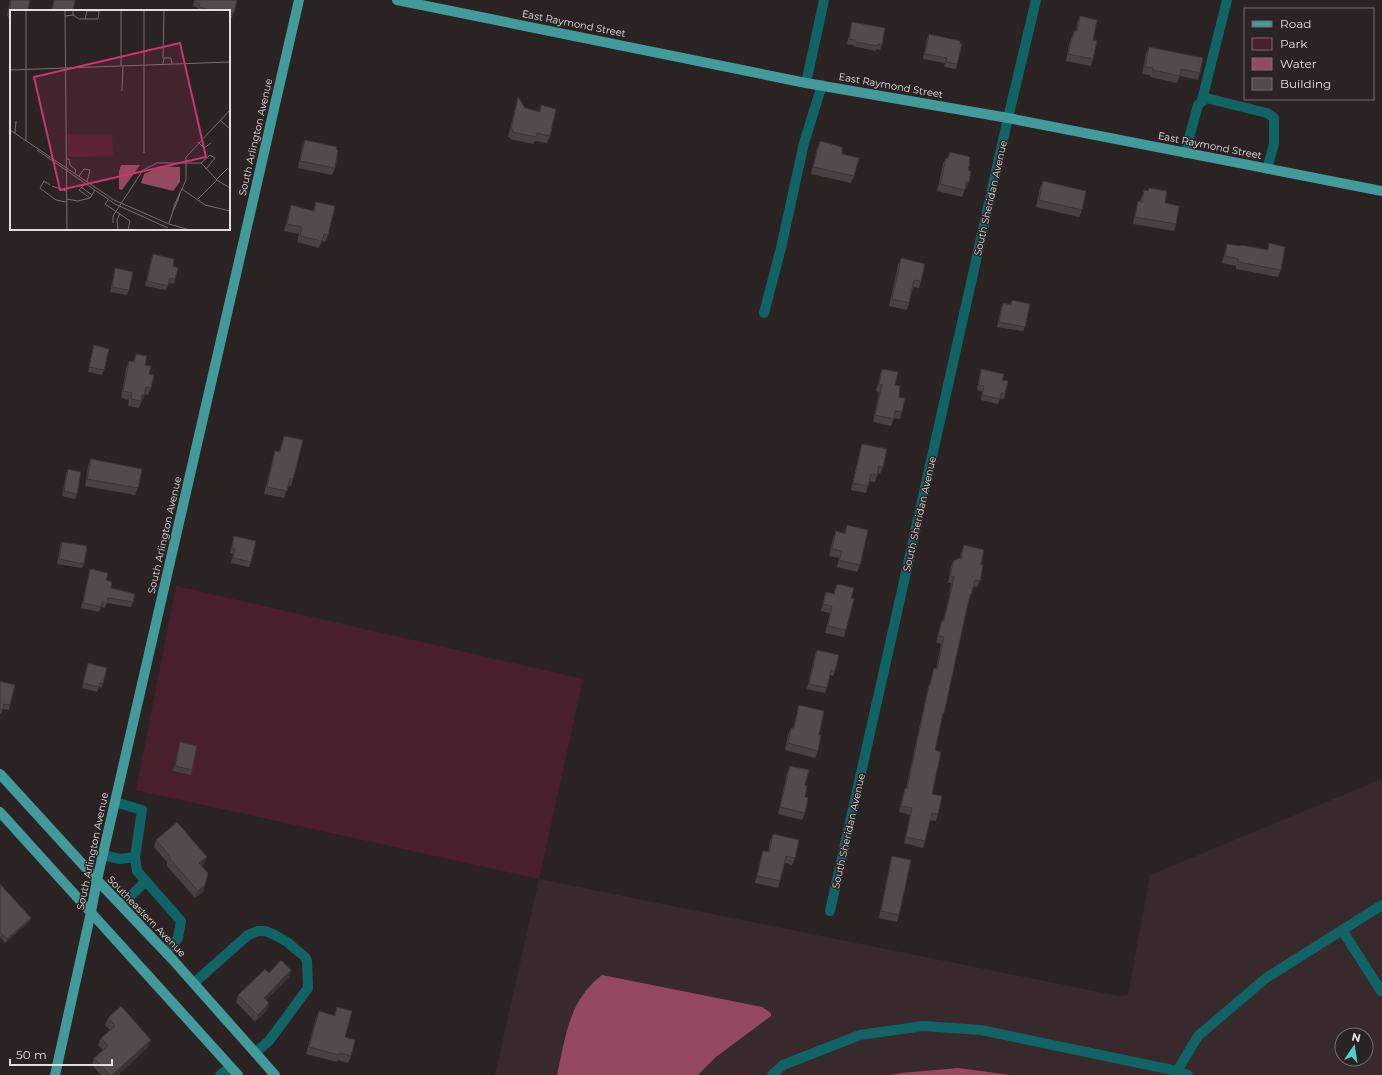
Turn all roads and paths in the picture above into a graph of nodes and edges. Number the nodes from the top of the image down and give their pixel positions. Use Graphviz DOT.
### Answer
graph roads {
  1 [pos="299,0"];
  2 [pos="397,0"];
  3 [pos="824,0"];
  4 [pos="1036,0"];
  5 [pos="1227,0"];
  6 [pos="806,83"];
  7 [pos="822,85"];
  8 [pos="1202,100"];
  9 [pos="1008,118"];
  10 [pos="1185,153"];
  11 [pos="1267,169"];
  12 [pos="1382,191"];
  13 [pos="764,313"];
  14 [pos="0,774"];
  15 [pos="115,802"];
  16 [pos="0,812"];
  17 [pos="102,856"];
  18 [pos="135,857"];
  19 [pos="97,880"];
  20 [pos="146,881"];
  21 [pos="121,905"];
  22 [pos="1382,905"];
  23 [pos="830,911"];
  24 [pos="91,912"];
  25 [pos="1342,930"];
  26 [pos="167,954"];
  27 [pos="194,984"];
  28 [pos="1382,991"];
  29 [pos="255,1053"];
  30 [pos="234,1071"];
  31 [pos="1177,1073"];
  32 [pos="55,1075"];
  33 [pos="220,1075"];
  34 [pos="275,1075"];
  35 [pos="772,1075"];
  36 [pos="1188,1075"];
  1 -- 15 [label="main road, South Arlington Avenue"];
  2 -- 6 [label="main road, East Raymond Street"];
  3 -- 6 [label="street"];
  4 -- 9 [label="street, South Sheridan Avenue"];
  5 -- 8 [label="street"];
  6 -- 7 [label="main road, East Raymond Street"];
  7 -- 9 [label="main road, East Raymond Street"];
  7 -- 13 [label="street"];
  8 -- 10 [label="street"];
  8 -- 11 [label="street"];
  9 -- 10 [label="main road, East Raymond Street"];
  9 -- 23 [label="street, South Sheridan Avenue"];
  10 -- 11 [label="main road, East Raymond Street"];
  11 -- 12 [label="main road, East Raymond Street"];
  14 -- 19 [label="main road, Southeastern Avenue"];
  15 -- 17 [label="main road, South Arlington Avenue"];
  15 -- 18 [label="street"];
  16 -- 24 [label="main road"];
  17 -- 18 [label="street"];
  17 -- 19 [label="main road, South Arlington Avenue"];
  18 -- 20 [label="street"];
  19 -- 21 [label="main road, Southeastern Avenue"];
  19 -- 24 [label="main road, South Arlington Avenue"];
  20 -- 21 [label="street"];
  20 -- 26 [label="street"];
  21 -- 26 [label="main road, Southeastern Avenue"];
  22 -- 25 [label="street"];
  24 -- 30 [label="main road"];
  24 -- 32 [label="main road, South Arlington Avenue"];
  25 -- 28 [label="street"];
  25 -- 31 [label="street"];
  26 -- 27 [label="main road, Southeastern Avenue"];
  27 -- 29 [label="main road, Southeastern Avenue"];
  27 -- 29 [label="street"];
  29 -- 34 [label="main road, Southeastern Avenue"];
  30 -- 33 [label="street"];
  31 -- 35 [label="street"];
  31 -- 36 [label="street"];
}
